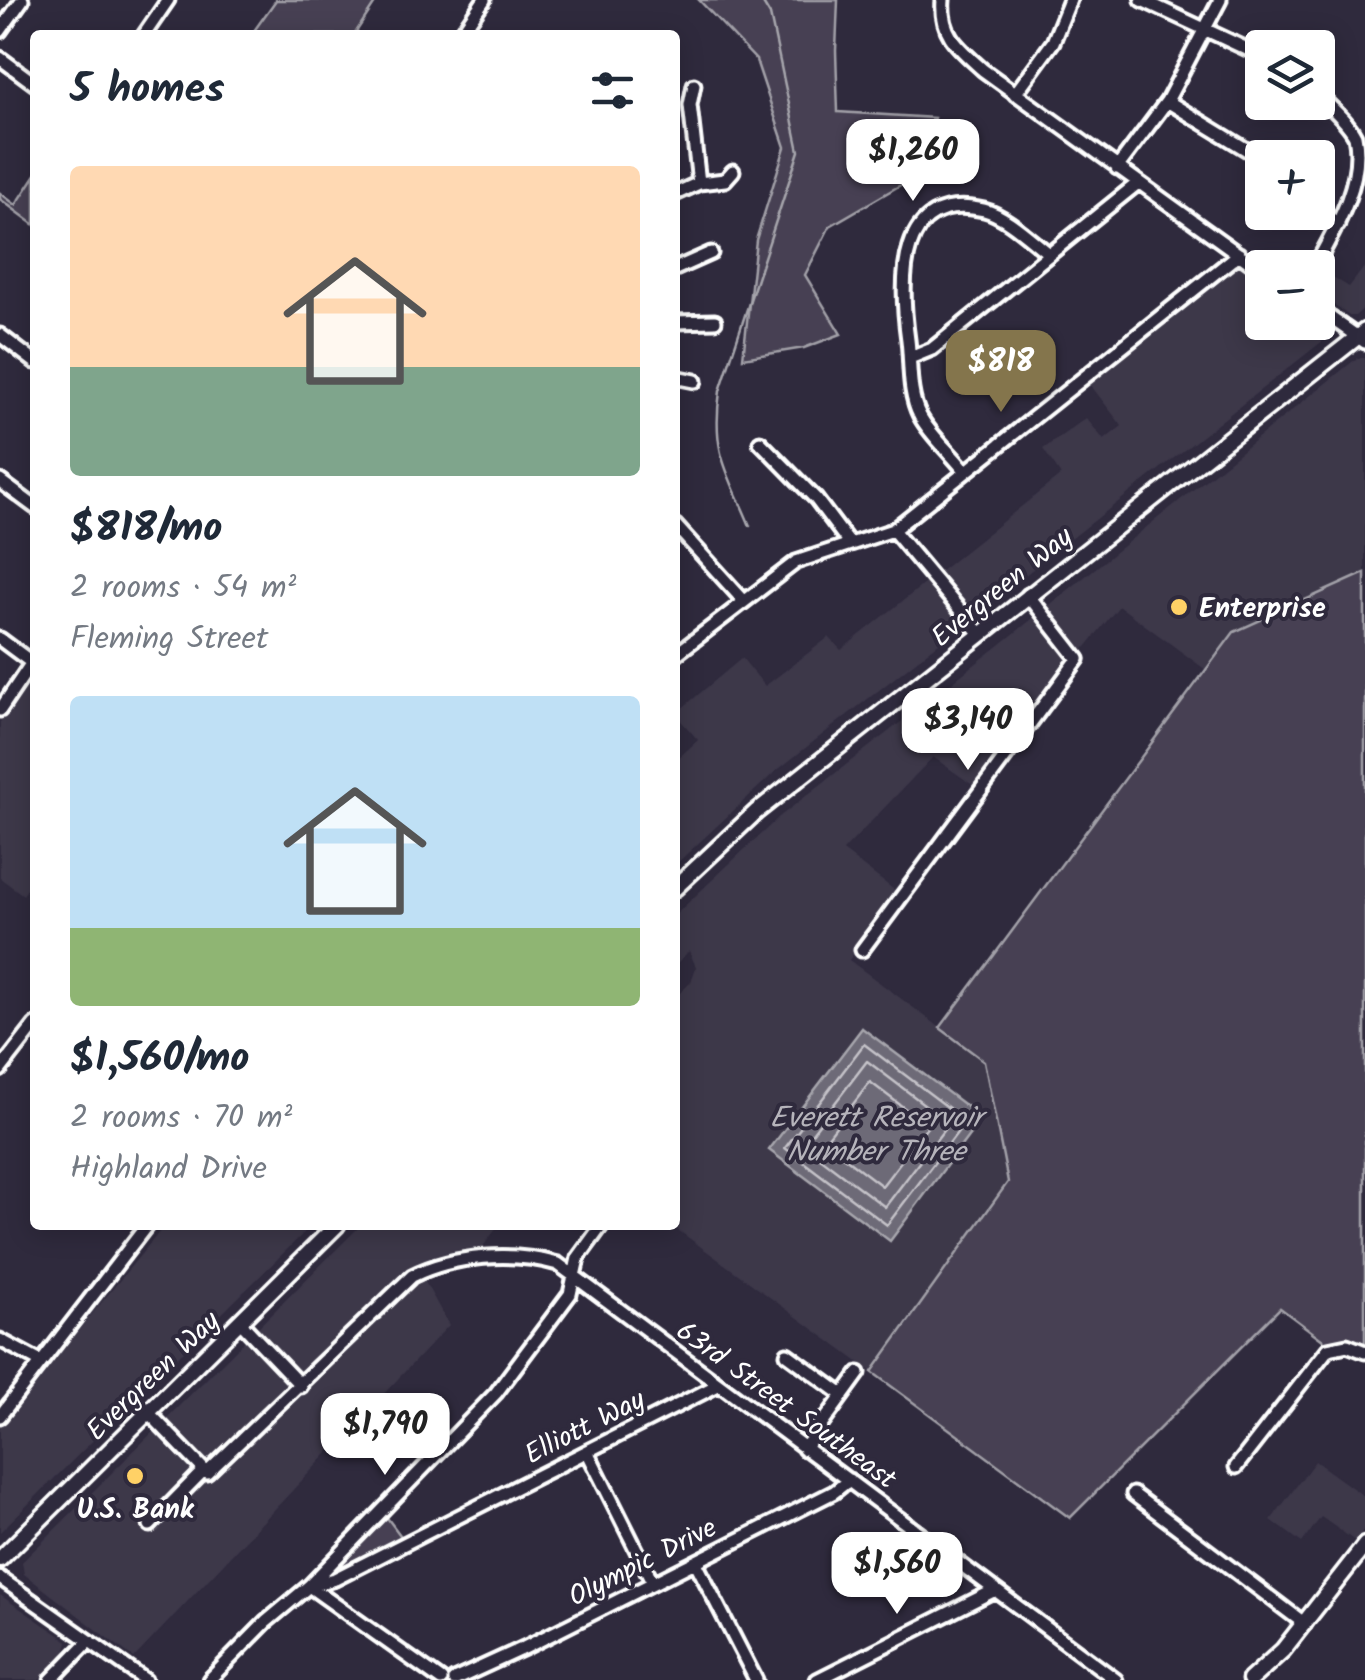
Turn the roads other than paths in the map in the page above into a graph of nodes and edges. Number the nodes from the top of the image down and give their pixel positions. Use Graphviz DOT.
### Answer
graph roads {
  1 [pos="22,0"];
  2 [pos="168,0"];
  3 [pos="484,0"];
  4 [pos="942,0"];
  5 [pos="1070,0"];
  6 [pos="1142,0"];
  7 [pos="1220,0"];
  8 [pos="1204,26"];
  9 [pos="147,30"];
  10 [pos="463,30"];
  11 [pos="0,31"];
  12 [pos="1245,47"];
  13 [pos="0,58"];
  14 [pos="30,80"];
  15 [pos="694,85"];
  16 [pos="1016,94"];
  17 [pos="1167,101"];
  18 [pos="1335,113"];
  19 [pos="1245,149"];
  20 [pos="1117,168"];
  21 [pos="733,171"];
  22 [pos="700,183"];
  23 [pos="1138,183"];
  24 [pos="680,192"];
  25 [pos="1335,222"];
  26 [pos="1338,225"];
  27 [pos="1324,250"];
  28 [pos="711,252"];
  29 [pos="1048,253"];
  30 [pos="1239,254"];
  31 [pos="1245,258"];
  32 [pos="680,267"];
  33 [pos="1335,319"];
  34 [pos="714,321"];
  35 [pos="680,322"];
  36 [pos="0,336"];
  37 [pos="1362,336"];
  38 [pos="30,358"];
  39 [pos="910,358"];
  40 [pos="680,378"];
  41 [pos="695,381"];
  42 [pos="760,442"];
  43 [pos="964,470"];
  44 [pos="0,480"];
  45 [pos="30,502"];
  46 [pos="893,530"];
  47 [pos="680,531"];
  48 [pos="849,543"];
  49 [pos="1028,596"];
  50 [pos="743,600"];
  51 [pos="980,634"];
  52 [pos="0,639"];
  53 [pos="680,651"];
  54 [pos="30,659"];
  55 [pos="30,668"];
  56 [pos="0,710"];
  57 [pos="680,883"];
  58 [pos="862,950"];
  59 [pos="30,1031"];
  60 [pos="0,1070"];
  61 [pos="143,1230"];
  62 [pos="332,1230"];
  63 [pos="598,1230"];
  64 [pos="572,1276"];
  65 [pos="241,1323"];
  66 [pos="0,1340"];
  67 [pos="1365,1352"];
  68 [pos="787,1354"];
  69 [pos="41,1362"];
  70 [pos="859,1374"];
  71 [pos="718,1385"];
  72 [pos="302,1386"];
  73 [pos="843,1395"];
  74 [pos="149,1413"];
  75 [pos="0,1416"];
  76 [pos="804,1449"];
  77 [pos="588,1453"];
  78 [pos="1236,1467"];
  79 [pos="204,1470"];
  80 [pos="849,1480"];
  81 [pos="1133,1494"];
  82 [pos="150,1525"];
  83 [pos="1365,1545"];
  84 [pos="0,1559"];
  85 [pos="696,1562"];
  86 [pos="1359,1566"];
  87 [pos="0,1578"];
  88 [pos="653,1584"];
  89 [pos="309,1586"];
  90 [pos="994,1590"];
  91 [pos="1305,1624"];
  92 [pos="88,1642"];
  93 [pos="52,1680"];
  94 [pos="145,1680"];
  95 [pos="210,1680"];
  96 [pos="441,1680"];
  97 [pos="454,1680"];
  98 [pos="756,1680"];
  99 [pos="816,1680"];
  100 [pos="1116,1680"];
  101 [pos="1250,1680"];
  1 -- 11 [label="street"];
  2 -- 9 [label="street"];
  3 -- 10 [label="street"];
  4 -- 16 [label="street"];
  5 -- 16 [label="street"];
  6 -- 8 [label="street"];
  7 -- 8 [label="street"];
  8 -- 12 [label="street"];
  8 -- 17 [label="street"];
  13 -- 14 [label="street"];
  15 -- 22 [label="street"];
  16 -- 20 [label="street"];
  17 -- 19 [label="street"];
  17 -- 20 [label="street"];
  18 -- 26 [label="street"];
  20 -- 23 [label="street"];
  21 -- 22 [label="street"];
  22 -- 24 [label="street"];
  23 -- 29 [label="street"];
  23 -- 30 [label="street"];
  25 -- 26 [label="street"];
  26 -- 27 [label="street"];
  28 -- 32 [label="street"];
  29 -- 39 [label="street"];
  29 -- 39 [label="street"];
  30 -- 31 [label="street"];
  30 -- 43 [label="street"];
  33 -- 37 [label="street"];
  34 -- 35 [label="street"];
  36 -- 38 [label="street"];
  37 -- 49 [label="main road, Evergreen Way"];
  39 -- 43 [label="street"];
  40 -- 41 [label="street"];
  42 -- 48 [label="street"];
  43 -- 46 [label="street"];
  44 -- 45 [label="street"];
  46 -- 48 [label="street"];
  46 -- 51 [label="street"];
  47 -- 50 [label="street"];
  48 -- 50 [label="street"];
  49 -- 51 [label="main road, Evergreen Way"];
  49 -- 58 [label="street"];
  50 -- 53 [label="street"];
  51 -- 57 [label="main road, Evergreen Way"];
  52 -- 54 [label="street"];
  55 -- 56 [label="street"];
  59 -- 60 [label="street"];
  61 -- 69 [label="street"];
  62 -- 65 [label="main road, Evergreen Way"];
  63 -- 64 [label="street"];
  64 -- 71 [label="street, 63rd Street Southeast"];
  64 -- 72 [label="street, 63rd Street Southeast"];
  64 -- 89 [label="street"];
  65 -- 72 [label="street"];
  65 -- 74 [label="main road, Evergreen Way"];
  66 -- 69 [label="street"];
  67 -- 78 [label="street"];
  68 -- 73 [label="street"];
  69 -- 75 [label="street"];
  70 -- 73 [label="street"];
  71 -- 76 [label="street, 63rd Street Southeast"];
  71 -- 77 [label="street, Elliott Way"];
  72 -- 79 [label="street, 63rd Street Southeast"];
  73 -- 76 [label="street"];
  74 -- 79 [label="street"];
  74 -- 84 [label="main road, Evergreen Way"];
  76 -- 80 [label="street, 63rd Street Southeast"];
  77 -- 88 [label="street"];
  77 -- 89 [label="street, Elliott Way"];
  79 -- 82 [label="street, 63rd Street Southeast"];
  80 -- 85 [label="street, Olympic Drive"];
  80 -- 90 [label="street, 63rd Street Southeast"];
  81 -- 91 [label="street"];
  83 -- 86 [label="main road"];
  85 -- 88 [label="street, Olympic Drive"];
  85 -- 98 [label="street"];
  86 -- 91 [label="main road"];
  87 -- 92 [label="street"];
  88 -- 97 [label="street, Olympic Drive"];
  89 -- 95 [label="street"];
  89 -- 96 [label="street"];
  90 -- 99 [label="street"];
  90 -- 100 [label="street, 63rd Street Southeast"];
  91 -- 101 [label="main road"];
  92 -- 93 [label="street"];
  92 -- 94 [label="street"];
}
